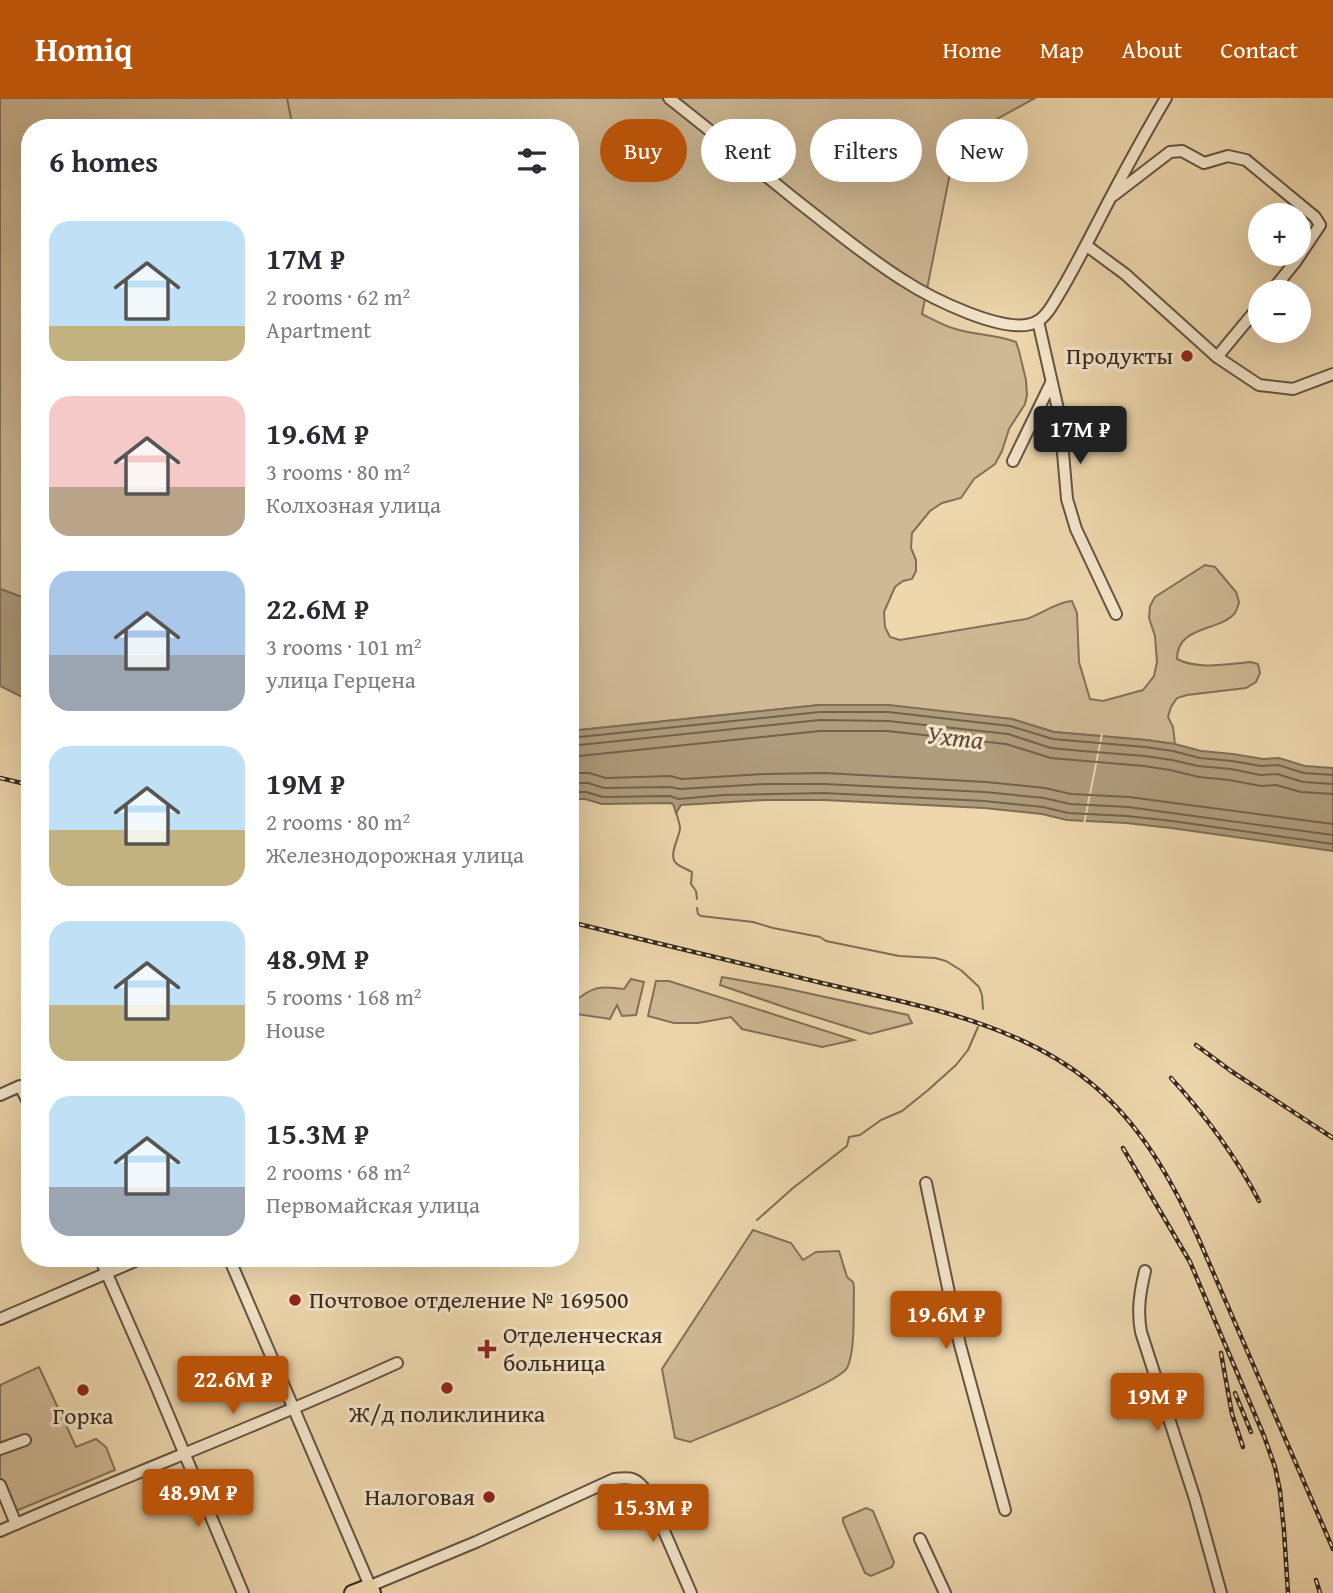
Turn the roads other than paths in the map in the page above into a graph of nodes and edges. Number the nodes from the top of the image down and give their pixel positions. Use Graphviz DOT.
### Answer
graph roads {
  1 [pos="669,98"];
  2 [pos="1166,98"];
  3 [pos="1111,197"];
  4 [pos="1087,246"];
  5 [pos="1280,280"];
  6 [pos="1248,320"];
  7 [pos="1038,321"];
  8 [pos="1217,357"];
  9 [pos="1333,374"];
  10 [pos="1051,383"];
  11 [pos="1013,461"];
  12 [pos="1116,614"];
  13 [pos="21,1088"];
  14 [pos="0,1095"];
  15 [pos="926,1183"];
  16 [pos="104,1267"];
  17 [pos="122,1267"];
  18 [pos="233,1267"];
  19 [pos="1145,1271"];
  20 [pos="107,1274"];
  21 [pos="0,1319"];
  22 [pos="397,1363"];
  23 [pos="294,1409"];
  24 [pos="25,1440"];
  25 [pos="0,1449"];
  26 [pos="184,1453"];
  27 [pos="0,1485"];
  28 [pos="1005,1510"];
  29 [pos="16,1524"];
  30 [pos="0,1531"];
  31 [pos="920,1539"];
  32 [pos="371,1589"];
  33 [pos="243,1593"];
  34 [pos="352,1593"];
  35 [pos="691,1593"];
  36 [pos="945,1593"];
  37 [pos="1221,1593"];
  1 -- 7 [label="street"];
  2 -- 3 [label="street"];
  3 -- 4 [label="street"];
  3 -- 5 [label="street"];
  4 -- 7 [label="street"];
  4 -- 8 [label="street"];
  6 -- 8 [label="street"];
  7 -- 10 [label="street"];
  8 -- 9 [label="street"];
  10 -- 11 [label="street"];
  10 -- 12 [label="street"];
  13 -- 14 [label="street"];
  15 -- 28 [label="street"];
  16 -- 20 [label="street"];
  17 -- 20 [label="street"];
  18 -- 23 [label="street"];
  19 -- 37 [label="street"];
  20 -- 21 [label="street"];
  20 -- 26 [label="street"];
  22 -- 23 [label="street"];
  23 -- 26 [label="street"];
  23 -- 32 [label="street"];
  24 -- 25 [label="street"];
  26 -- 29 [label="street"];
  26 -- 33 [label="street"];
  27 -- 29 [label="street"];
  29 -- 30 [label="street"];
  31 -- 36 [label="street"];
  32 -- 34 [label="main road"];
  32 -- 35 [label="street"];
}
